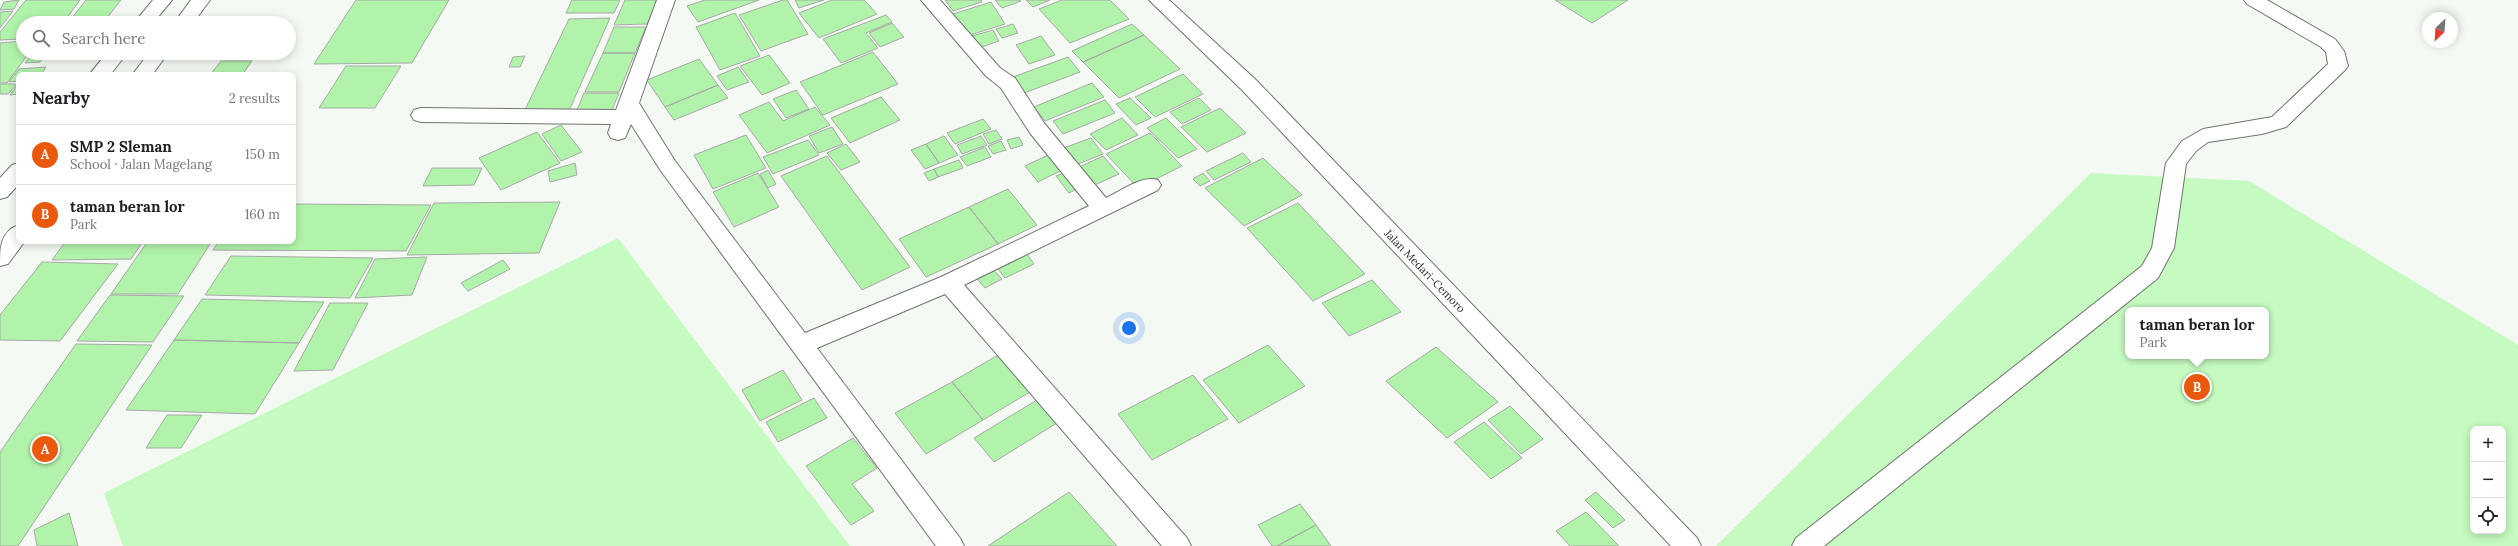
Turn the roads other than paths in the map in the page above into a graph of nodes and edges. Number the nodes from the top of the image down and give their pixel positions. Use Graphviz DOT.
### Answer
graph roads {
  1 [pos="163,0"];
  2 [pos="201,0"];
  3 [pos="666,0"];
  4 [pos="930,0"];
  5 [pos="1158,0"];
  6 [pos="2253,0"];
  7 [pos="150,16"];
  8 [pos="188,16"];
  9 [pos="112,60"];
  10 [pos="154,60"];
  11 [pos="102,72"];
  12 [pos="144,72"];
  13 [pos="421,115"];
  14 [pos="624,118"];
  15 [pos="16,173"];
  16 [pos="1151,185"];
  17 [pos="0,192"];
  18 [pos="1103,208"];
  19 [pos="16,237"];
  20 [pos="0,258"];
  21 [pos="949,283"];
  22 [pos="800,345"];
  23 [pos="951,546"];
  24 [pos="1178,546"];
  25 [pos="1688,546"];
  26 [pos="1805,546"];
  1 -- 7 [label="main road"];
  2 -- 8 [label="main road"];
  3 -- 14 [label="main road"];
  4 -- 18 [label="main road"];
  5 -- 25 [label="main road, Jalan Medari-Cemoro"];
  6 -- 26 [label="main road"];
  9 -- 11 [label="main road"];
  10 -- 12 [label="main road"];
  13 -- 14 [label="main road"];
  14 -- 22 [label="main road"];
  15 -- 17 [label="main road"];
  16 -- 18 [label="main road"];
  18 -- 21 [label="main road"];
  19 -- 20 [label="main road"];
  21 -- 22 [label="main road"];
  21 -- 24 [label="main road"];
  22 -- 23 [label="main road"];
}
